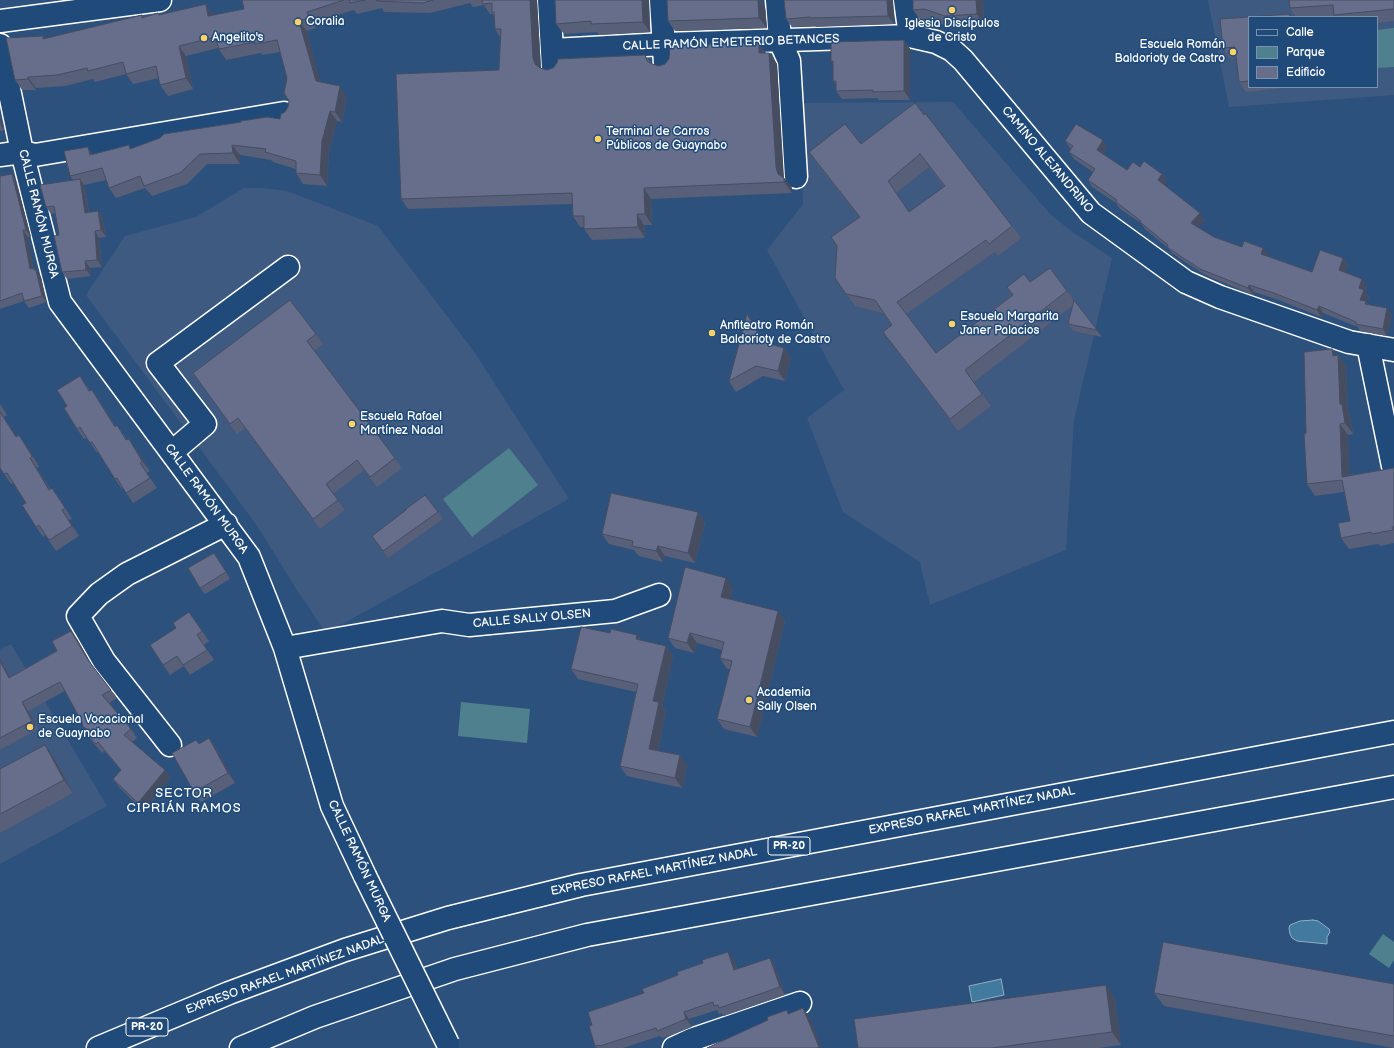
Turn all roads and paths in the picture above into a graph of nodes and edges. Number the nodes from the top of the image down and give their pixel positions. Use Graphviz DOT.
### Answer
graph roads {
  1 [pos="160,0"];
  2 [pos="549,0"];
  3 [pos="661,0"];
  4 [pos="778,0"];
  5 [pos="905,0"];
  6 [pos="0,21"];
  7 [pos="910,36"];
  8 [pos="780,41"];
  9 [pos="0,46"];
  10 [pos="665,54"];
  11 [pos="284,113"];
  12 [pos="22,152"];
  13 [pos="0,155"];
  14 [pos="796,177"];
  15 [pos="288,267"];
  16 [pos="1368,345"];
  17 [pos="1394,350"];
  18 [pos="172,452"];
  19 [pos="1393,466"];
  20 [pos="226,524"];
  21 [pos="659,595"];
  22 [pos="285,648"];
  23 [pos="1394,732"];
  24 [pos="170,745"];
  25 [pos="1394,787"];
  26 [pos="800,1003"];
  27 [pos="315,1016"];
  28 [pos="449,1046"];
  29 [pos="98,1048"];
  30 [pos="241,1048"];
  31 [pos="264,1048"];
  32 [pos="674,1048"];
  1 -- 6 [label="main road"];
  2 -- 10 [label="main road, CALLE RAMÓN EMETERIO BETANCES"];
  3 -- 10 [label="main road"];
  4 -- 8 [label="main road"];
  5 -- 7 [label="main road"];
  7 -- 8 [label="main road, CALLE RAMÓN EMETERIO BETANCES"];
  7 -- 16 [label="main road, CAMINO ALEJANDRINO"];
  8 -- 10 [label="main road, CALLE RAMÓN EMETERIO BETANCES"];
  8 -- 14 [label="main road"];
  9 -- 12 [label="main road, CALLE RAMÓN MURGA"];
  11 -- 12 [label="main road"];
  12 -- 13 [label="main road"];
  12 -- 18 [label="main road, CALLE RAMÓN MURGA"];
  15 -- 18 [label="main road"];
  16 -- 17 [label="main road, CAMINO ALEJANDRINO"];
  16 -- 19 [label="main road"];
  18 -- 20 [label="main road, CALLE RAMÓN MURGA"];
  20 -- 22 [label="main road, CALLE RAMÓN MURGA"];
  20 -- 24 [label="main road"];
  21 -- 22 [label="main road, CALLE SALLY OLSEN"];
  22 -- 28 [label="main road, CALLE RAMÓN MURGA, bridge"];
  23 -- 29 [label="main road, EXPRESO RAFAEL MARTÍNEZ NADAL / PR-20"];
  25 -- 27 [label="main road"];
  26 -- 32 [label="main road"];
  27 -- 30 [label="main road"];
  27 -- 31 [label="main road"];
}
